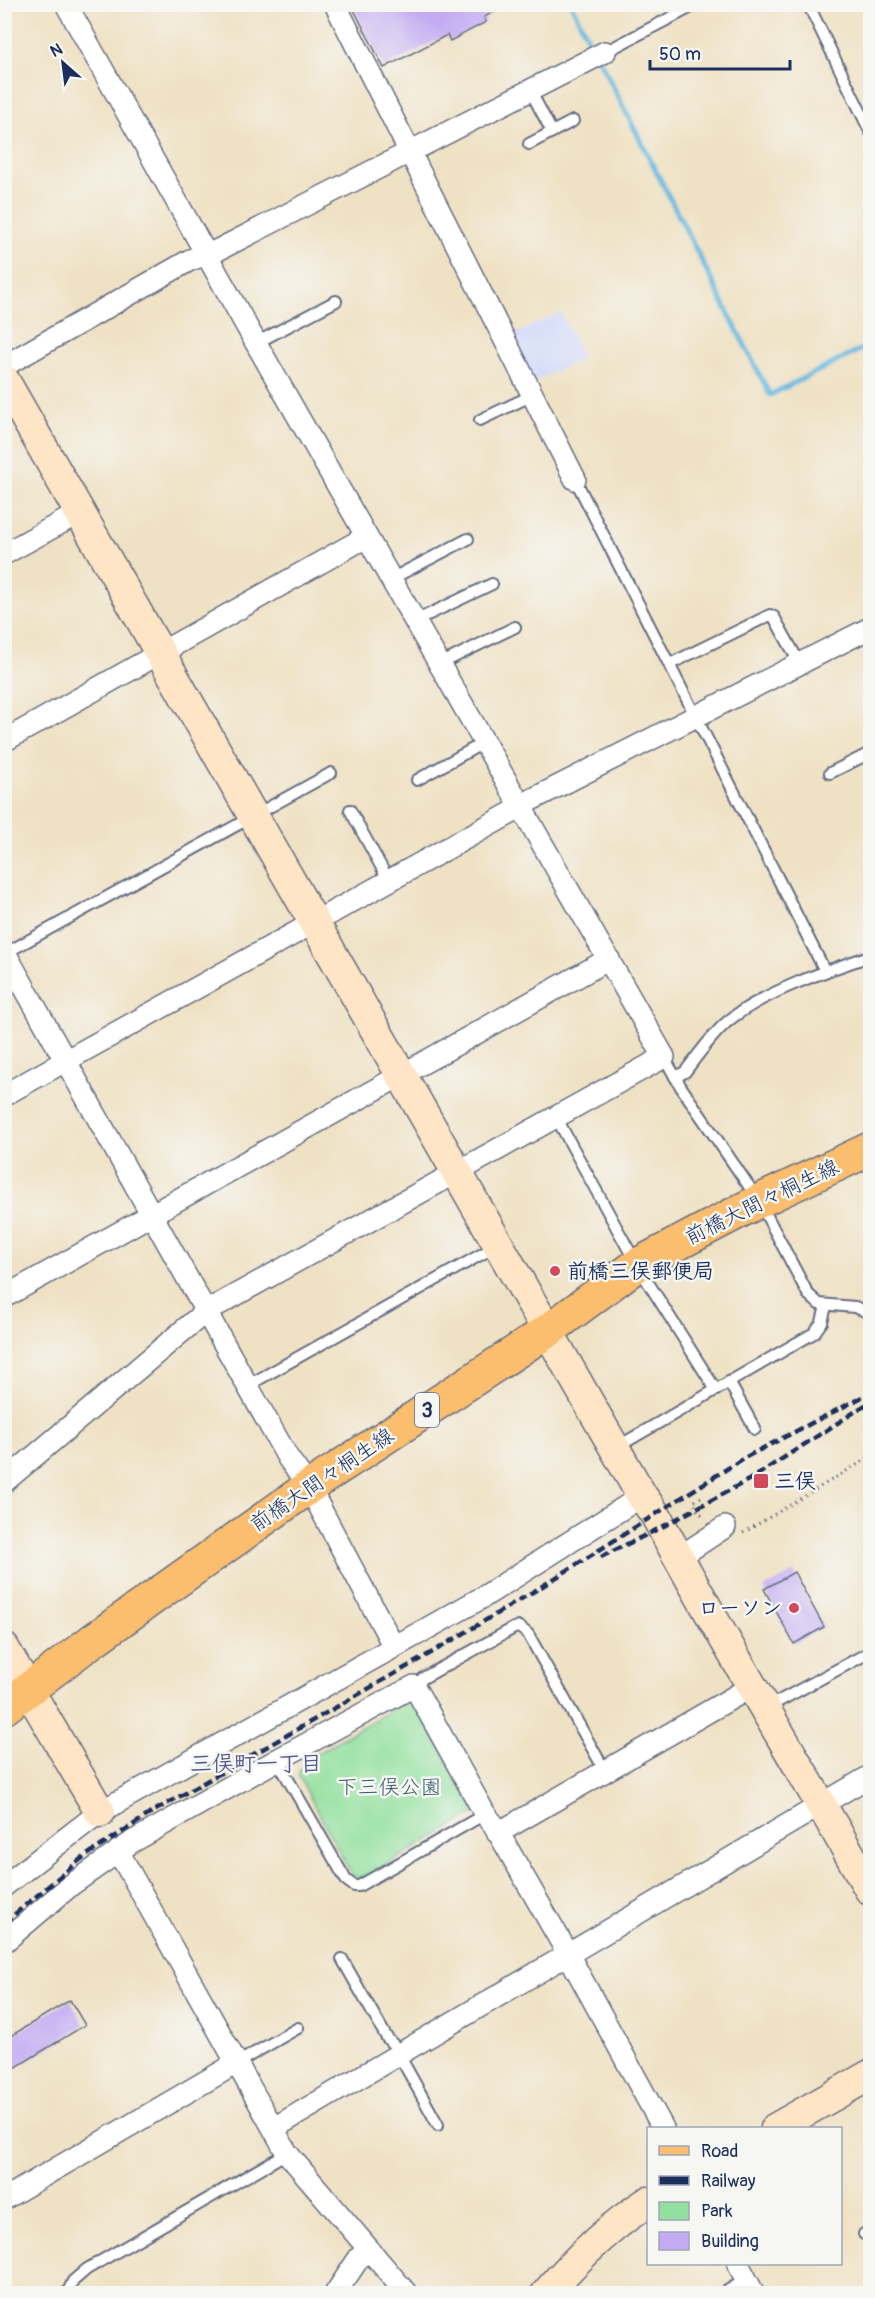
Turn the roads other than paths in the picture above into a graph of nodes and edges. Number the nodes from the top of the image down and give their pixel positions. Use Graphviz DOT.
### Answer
graph roads {
  1 [pos="66,4"];
  2 [pos="335,4"];
  3 [pos="697,4"];
  4 [pos="808,4"];
  5 [pos="605,51"];
  6 [pos="530,90"];
  7 [pos="573,121"];
  8 [pos="870,131"];
  9 [pos="552,132"];
  10 [pos="529,144"];
  11 [pos="410,152"];
  12 [pos="205,253"];
  13 [pos="336,301"];
  14 [pos="256,343"];
  15 [pos="4,366"];
  16 [pos="4,380"];
  17 [pos="533,394"];
  18 [pos="480,420"];
  19 [pos="575,478"];
  20 [pos="79,513"];
  21 [pos="366,537"];
  22 [pos="468,539"];
  23 [pos="4,554"];
  24 [pos="391,579"];
  25 [pos="492,584"];
  26 [pos="415,621"];
  27 [pos="515,627"];
  28 [pos="870,628"];
  29 [pos="160,654"];
  30 [pos="440,664"];
  31 [pos="670,664"];
  32 [pos="800,664"];
  33 [pos="696,716"];
  34 [pos="4,741"];
  35 [pos="485,742"];
  36 [pos="870,753"];
  37 [pos="331,773"];
  38 [pos="830,773"];
  39 [pos="417,780"];
  40 [pos="522,806"];
  41 [pos="350,810"];
  42 [pos="251,817"];
  43 [pos="389,881"];
  44 [pos="313,923"];
  45 [pos="5,952"];
  46 [pos="870,956"];
  47 [pos="609,959"];
  48 [pos="825,972"];
  49 [pos="664,1057"];
  50 [pos="66,1061"];
  51 [pos="401,1077"];
  52 [pos="675,1077"];
  53 [pos="4,1095"];
  54 [pos="556,1117"];
  55 [pos="870,1149"];
  56 [pos="456,1173"];
  57 [pos="759,1201"];
  58 [pos="152,1214"];
  59 [pos="498,1245"];
  60 [pos="637,1265"];
  61 [pos="4,1297"];
  62 [pos="826,1306"];
  63 [pos="205,1312"];
  64 [pos="870,1313"];
  65 [pos="549,1330"];
  66 [pos="729,1382"];
  67 [pos="247,1386"];
  68 [pos="716,1390"];
  69 [pos="755,1428"];
  70 [pos="615,1448"];
  71 [pos="4,1482"];
  72 [pos="309,1487"];
  73 [pos="642,1496"];
  74 [pos="732,1531"];
  75 [pos="687,1552"];
  76 [pos="394,1647"];
  77 [pos="4,1648"];
  78 [pos="870,1652"];
  79 [pos="414,1686"];
  80 [pos="758,1698"];
  81 [pos="17,1699"];
  82 [pos="278,1760"];
  83 [pos="605,1771"];
  84 [pos="870,1776"];
  85 [pos="822,1804"];
  86 [pos="99,1812"];
  87 [pos="485,1814"];
  88 [pos="498,1833"];
  89 [pos="118,1851"];
  90 [pos="4,1886"];
  91 [pos="870,1890"];
  92 [pos="4,1942"];
  93 [pos="568,1954"];
  94 [pos="342,1959"];
  95 [pos="298,2028"];
  96 [pos="401,2053"];
  97 [pos="237,2063"];
  98 [pos="870,2075"];
  99 [pos="438,2125"];
  100 [pos="662,2127"];
  101 [pos="778,2127"];
  102 [pos="274,2128"];
  103 [pos="287,2153"];
  104 [pos="4,2199"];
  105 [pos="647,2203"];
  106 [pos="368,2249"];
  107 [pos="746,2279"];
  108 [pos="67,2294"];
  109 [pos="335,2294"];
  110 [pos="407,2294"];
  111 [pos="546,2294"];
  112 [pos="722,2294"];
  1 -- 12 [label="street"];
  2 -- 11 [label="street"];
  3 -- 5 [label="lane"];
  4 -- 8 [label="lane"];
  5 -- 6 [label="street"];
  6 -- 9 [label="lane"];
  6 -- 11 [label="street"];
  7 -- 9 [label="lane"];
  9 -- 10 [label="lane"];
  11 -- 12 [label="street"];
  11 -- 17 [label="street"];
  12 -- 14 [label="street"];
  12 -- 15 [label="street"];
  13 -- 14 [label="lane"];
  14 -- 21 [label="street"];
  16 -- 20 [label="street"];
  17 -- 18 [label="lane"];
  17 -- 19 [label="street"];
  19 -- 31 [label="lane"];
  20 -- 23 [label="street"];
  20 -- 29 [label="street"];
  21 -- 24 [label="street"];
  21 -- 29 [label="street"];
  22 -- 24 [label="lane"];
  24 -- 26 [label="street"];
  25 -- 26 [label="lane"];
  26 -- 30 [label="street"];
  27 -- 30 [label="lane"];
  28 -- 32 [label="street"];
  29 -- 34 [label="street"];
  29 -- 42 [label="street"];
  30 -- 35 [label="street"];
  31 -- 32 [label="lane"];
  31 -- 33 [label="lane"];
  32 -- 33 [label="street"];
  33 -- 40 [label="street"];
  33 -- 48 [label="lane"];
  35 -- 39 [label="lane"];
  35 -- 40 [label="street"];
  36 -- 38 [label="lane"];
  37 -- 42 [label="lane"];
  40 -- 43 [label="street"];
  40 -- 47 [label="street"];
  41 -- 43 [label="lane"];
  42 -- 44 [label="street"];
  42 -- 45 [label="lane"];
  43 -- 44 [label="street"];
  44 -- 50 [label="street"];
  44 -- 51 [label="street"];
  45 -- 50 [label="street"];
  46 -- 48 [label="lane"];
  47 -- 49 [label="street"];
  47 -- 51 [label="street"];
  48 -- 52 [label="lane"];
  49 -- 52 [label="lane"];
  49 -- 54 [label="street"];
  50 -- 53 [label="street"];
  50 -- 58 [label="street"];
  51 -- 56 [label="street"];
  51 -- 58 [label="street"];
  52 -- 57 [label="lane"];
  54 -- 56 [label="street"];
  54 -- 60 [label="lane"];
  55 -- 57 [label="main road, 前橋大間々桐生線 / 3"];
  56 -- 59 [label="street"];
  56 -- 63 [label="street"];
  57 -- 60 [label="main road, 前橋大間々桐生線 / 3"];
  57 -- 62 [label="lane"];
  58 -- 61 [label="street"];
  58 -- 63 [label="street"];
  59 -- 65 [label="street"];
  59 -- 67 [label="lane"];
  60 -- 65 [label="main road, 前橋大間々桐生線 / 3"];
  60 -- 68 [label="lane"];
  62 -- 64 [label="lane"];
  62 -- 66 [label="lane"];
  63 -- 67 [label="street"];
  63 -- 71 [label="street"];
  65 -- 70 [label="street"];
  65 -- 72 [label="main road, 前橋大間々桐生線 / 3"];
  66 -- 68 [label="lane"];
  66 -- 69 [label="lane"];
  67 -- 72 [label="street"];
  68 -- 70 [label="lane"];
  70 -- 73 [label="street"];
  72 -- 76 [label="street"];
  72 -- 81 [label="main road, 前橋大間々桐生線 / 3"];
  73 -- 76 [label="street"];
  73 -- 80 [label="street"];
  74 -- 75 [label="street"];
  76 -- 86 [label="street"];
  77 -- 81 [label="street"];
  78 -- 80 [label="lane"];
  79 -- 82 [label="street"];
  79 -- 83 [label="lane"];
  79 -- 87 [label="street"];
  80 -- 83 [label="street"];
  80 -- 85 [label="street"];
  81 -- 86 [label="street"];
  82 -- 87 [label="lane"];
  82 -- 89 [label="street"];
  83 -- 88 [label="street"];
  84 -- 85 [label="street"];
  85 -- 91 [label="street"];
  85 -- 93 [label="street"];
  86 -- 90 [label="street"];
  87 -- 88 [label="street"];
  88 -- 93 [label="street"];
  89 -- 92 [label="street"];
  89 -- 97 [label="street"];
  93 -- 96 [label="street"];
  93 -- 100 [label="street"];
  94 -- 96 [label="lane"];
  95 -- 97 [label="lane"];
  96 -- 99 [label="lane"];
  96 -- 102 [label="street"];
  97 -- 102 [label="street"];
  97 -- 104 [label="street"];
  98 -- 101 [label="street"];
  102 -- 103 [label="street"];
  103 -- 106 [label="street"];
  103 -- 108 [label="lane"];
  105 -- 111 [label="street"];
  106 -- 109 [label="street"];
  106 -- 110 [label="street"];
  107 -- 112 [label="lane"];
}
